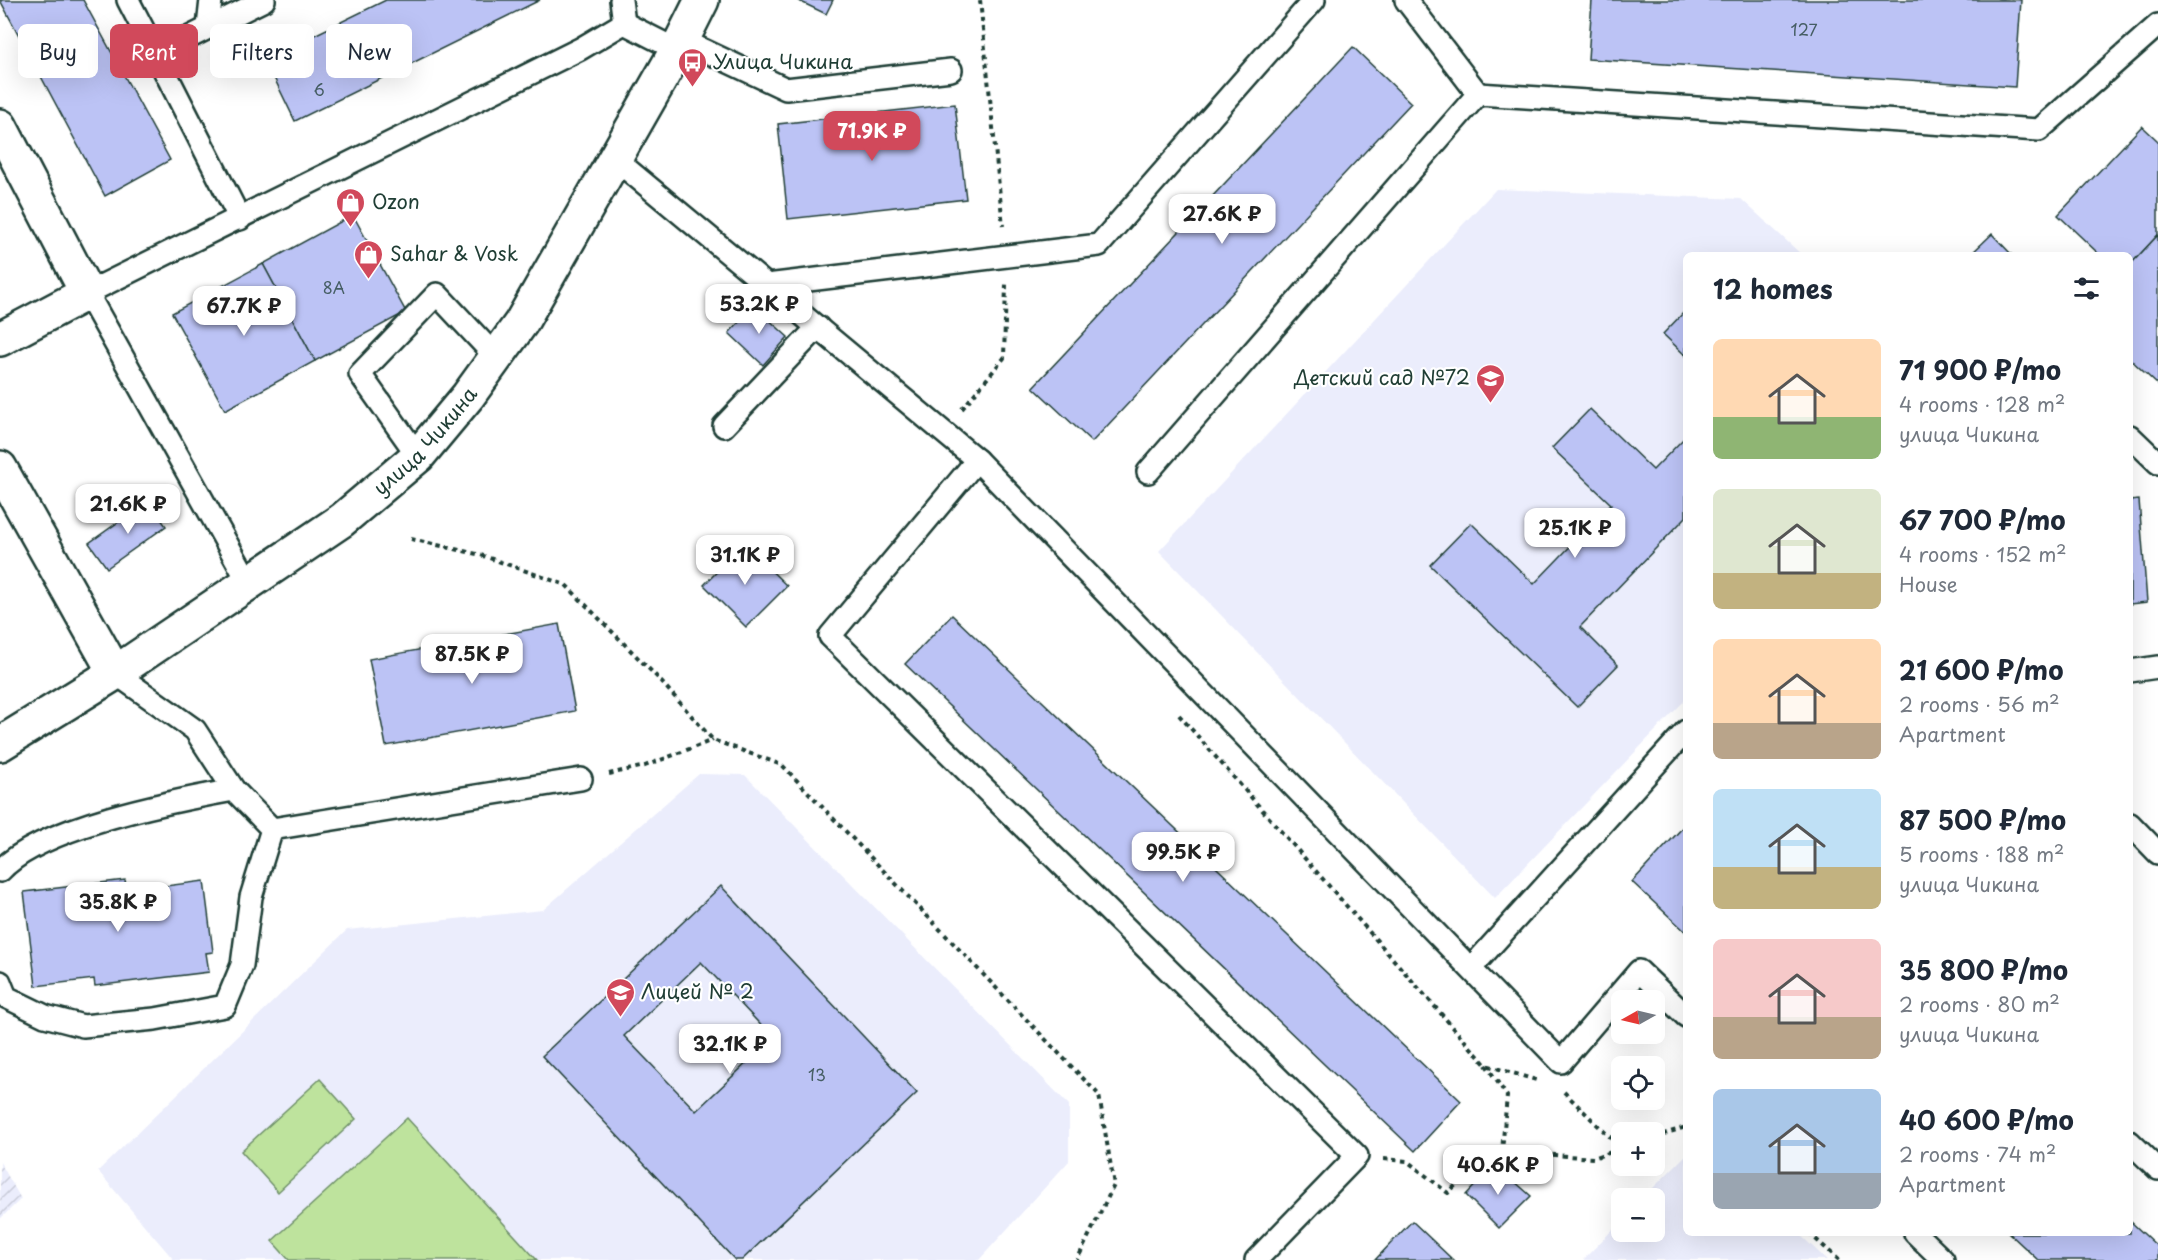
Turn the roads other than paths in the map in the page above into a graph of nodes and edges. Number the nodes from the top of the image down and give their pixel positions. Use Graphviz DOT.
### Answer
graph roads {
  1 [pos="128,0"];
  2 [pos="211,0"];
  3 [pos="264,0"];
  4 [pos="621,0"];
  5 [pos="702,0"];
  6 [pos="1314,0"];
  7 [pos="1406,0"];
  8 [pos="624,23"];
  9 [pos="140,24"];
  10 [pos="2158,25"];
  11 [pos="208,27"];
  12 [pos="198,32"];
  13 [pos="679,45"];
  14 [pos="951,70"];
  15 [pos="168,78"];
  16 [pos="1478,94"];
  17 [pos="0,126"];
  18 [pos="615,159"];
  19 [pos="240,219"];
  20 [pos="766,285"];
  21 [pos="87,293"];
  22 [pos="818,327"];
  23 [pos="0,339"];
  24 [pos="496,357"];
  25 [pos="724,426"];
  26 [pos="2133,439"];
  27 [pos="418,456"];
  28 [pos="977,460"];
  29 [pos="2158,463"];
  30 [pos="0,468"];
  31 [pos="1148,472"];
  32 [pos="249,583"];
  33 [pos="2158,668"];
  34 [pos="2133,671"];
  35 [pos="115,673"];
  36 [pos="1683,734"];
  37 [pos="0,744"];
  38 [pos="581,779"];
  39 [pos="234,790"];
  40 [pos="2133,827"];
  41 [pos="272,829"];
  42 [pos="2158,853"];
  43 [pos="0,871"];
  44 [pos="1471,968"];
  45 [pos="0,982"];
  46 [pos="1683,1013"];
  47 [pos="2133,1145"];
  48 [pos="2158,1169"];
  49 [pos="1918,1236"];
  50 [pos="1256,1260"];
  51 [pos="1943,1260"];
  1 -- 9 [label="lane"];
  2 -- 11 [label="lane"];
  3 -- 11 [label="lane"];
  4 -- 8 [label="lane"];
  5 -- 13 [label="street, улица Чикина"];
  6 -- 20 [label="lane"];
  7 -- 16 [label="lane"];
  8 -- 13 [label="lane"];
  8 -- 19 [label="lane"];
  10 -- 16 [label="lane"];
  11 -- 12 [label="lane"];
  13 -- 14 [label="lane"];
  13 -- 18 [label="street, улица Чикина"];
  15 -- 19 [label="lane"];
  16 -- 31 [label="lane"];
  17 -- 21 [label="street"];
  18 -- 20 [label="lane"];
  18 -- 24 [label="street, улица Чикина"];
  19 -- 21 [label="lane"];
  20 -- 22 [label="lane"];
  21 -- 23 [label="street"];
  21 -- 32 [label="lane"];
  22 -- 25 [label="lane"];
  22 -- 28 [label="lane"];
  24 -- 27 [label="street, улица Чикина"];
  24 -- 27 [label="lane"];
  26 -- 29 [label="lane"];
  27 -- 32 [label="street, улица Чикина"];
  28 -- 44 [label="lane"];
  28 -- 50 [label="lane"];
  30 -- 35 [label="street"];
  32 -- 35 [label="street, улица Чикина"];
  33 -- 34 [label="lane"];
  35 -- 37 [label="street, улица Чикина"];
  35 -- 39 [label="lane"];
  36 -- 44 [label="lane"];
  38 -- 41 [label="lane"];
  39 -- 41 [label="lane"];
  39 -- 43 [label="lane"];
  40 -- 42 [label="lane"];
  41 -- 45 [label="lane"];
  44 -- 46 [label="lane"];
  47 -- 48 [label="lane"];
  49 -- 51 [label="lane"];
}
